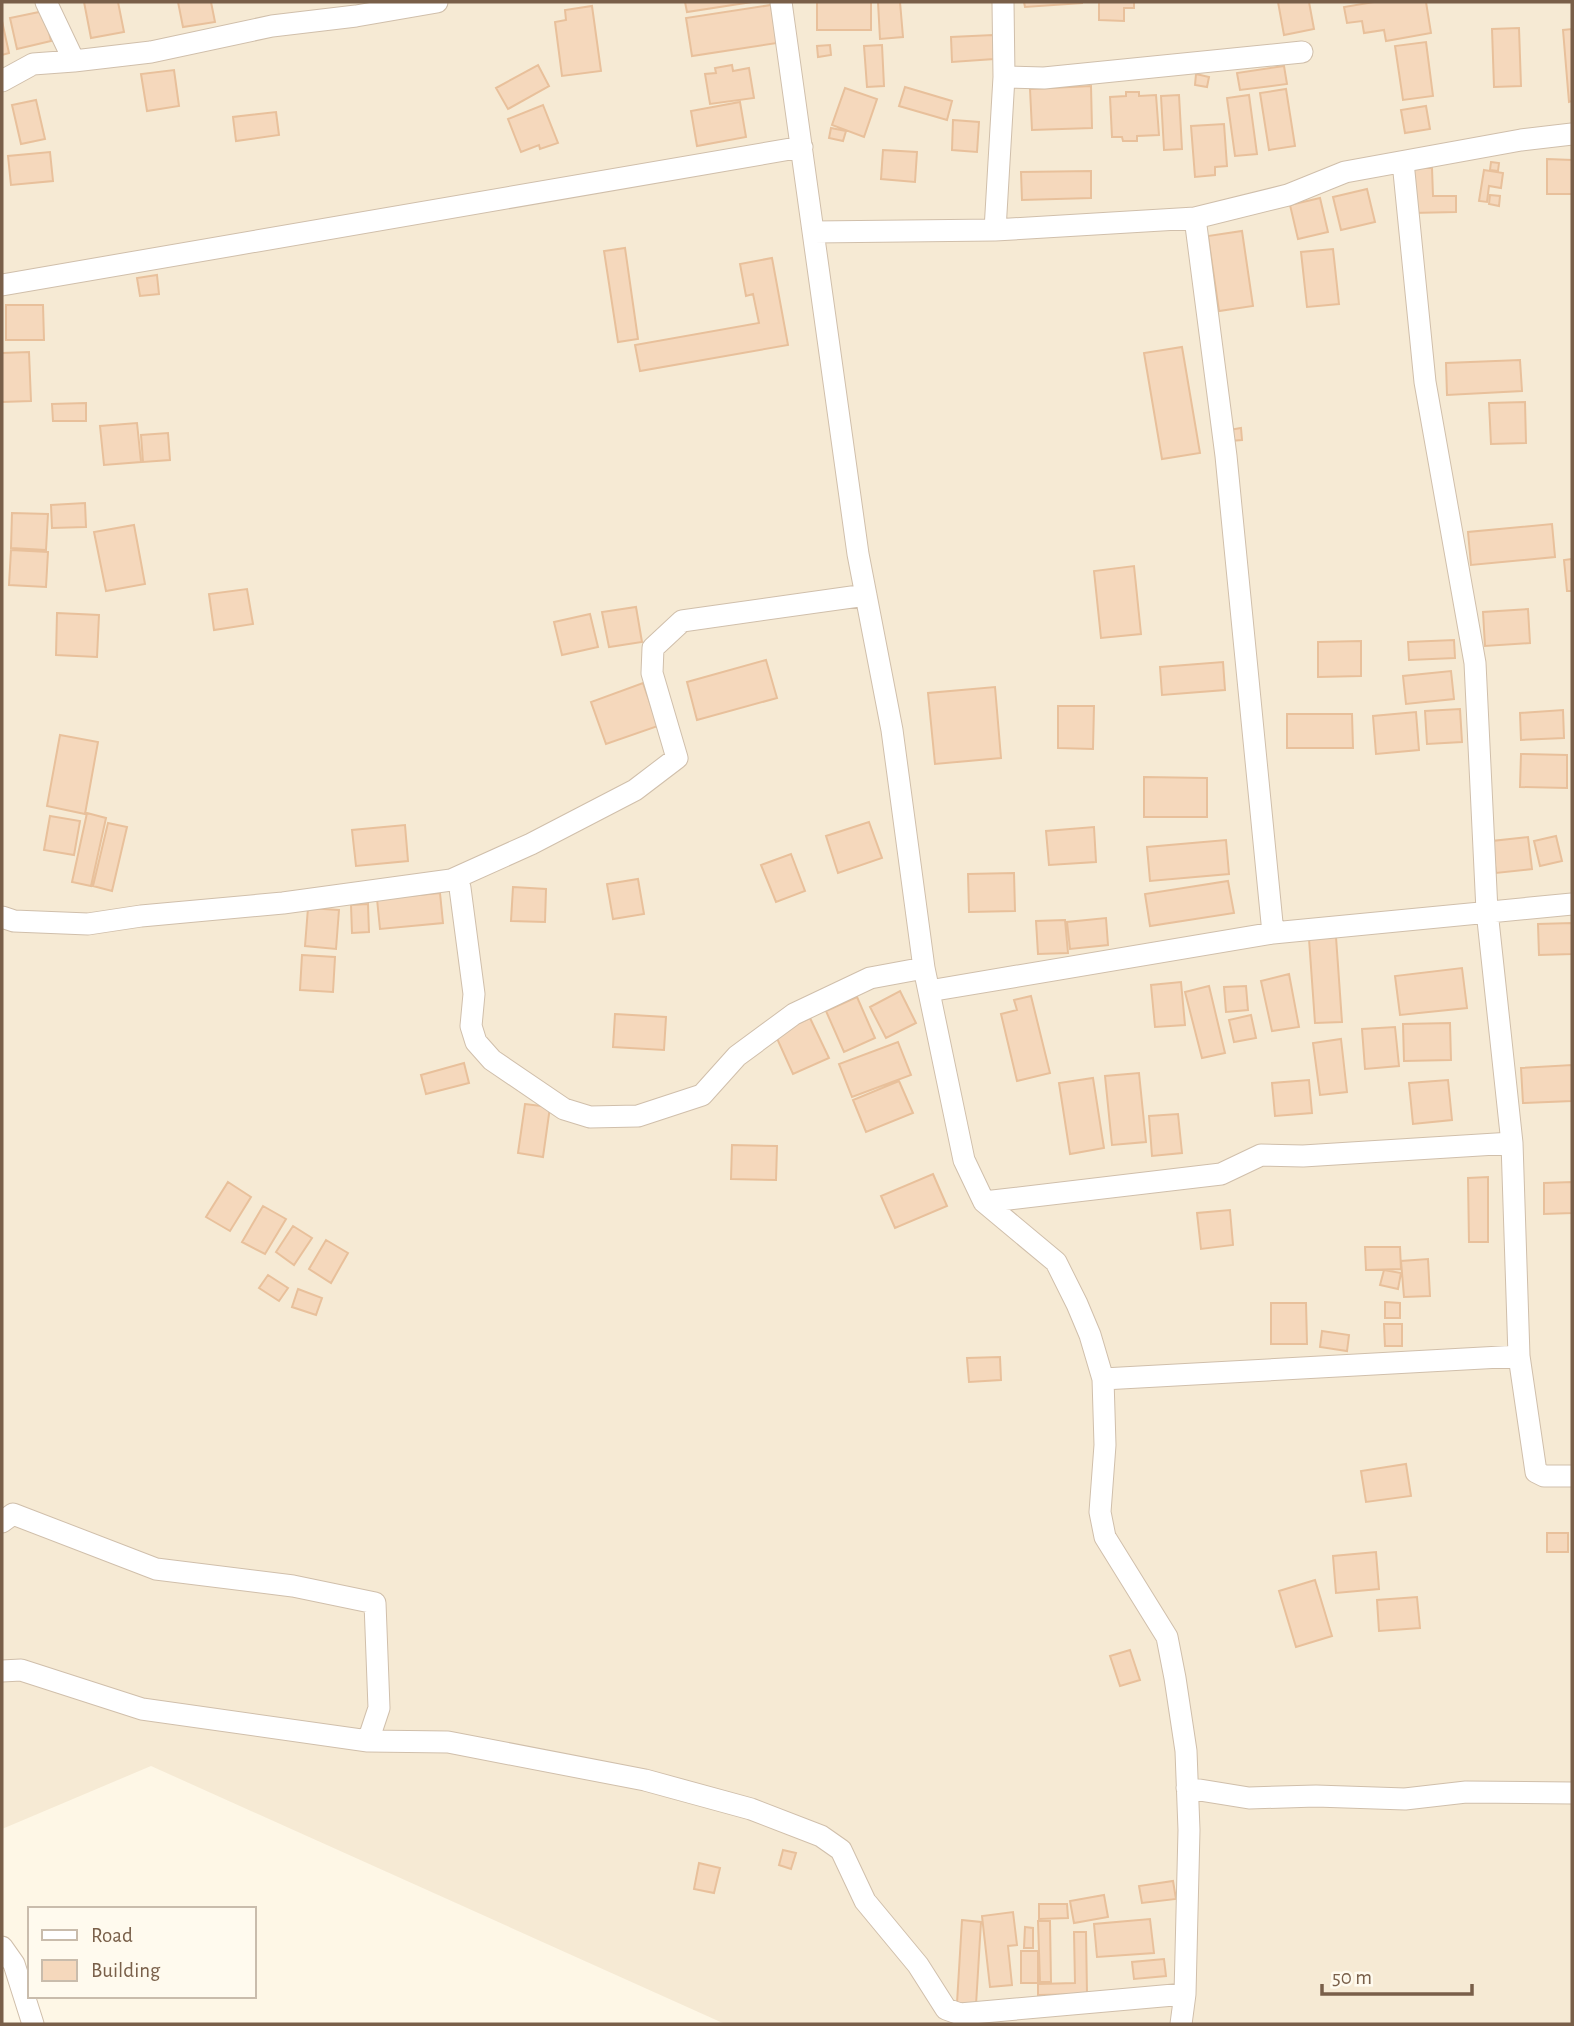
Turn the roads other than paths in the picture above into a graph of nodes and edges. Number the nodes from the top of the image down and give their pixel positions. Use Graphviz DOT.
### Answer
graph roads {
  1 [pos="46,2"];
  2 [pos="437,2"];
  3 [pos="781,2"];
  4 [pos="1003,2"];
  5 [pos="1302,52"];
  6 [pos="74,61"];
  7 [pos="1004,77"];
  8 [pos="2,81"];
  9 [pos="1572,134"];
  10 [pos="802,147"];
  11 [pos="1403,162"];
  12 [pos="1195,218"];
  13 [pos="995,230"];
  14 [pos="814,232"];
  15 [pos="2,285"];
  16 [pos="866,595"];
  17 [pos="451,880"];
  18 [pos="1572,904"];
  19 [pos="1487,911"];
  20 [pos="2,917"];
  21 [pos="1273,933"];
  22 [pos="924,968"];
  23 [pos="929,990"];
  24 [pos="1512,1143"];
  25 [pos="984,1202"];
  26 [pos="1519,1356"];
  27 [pos="1102,1379"];
  28 [pos="1572,1476"];
  29 [pos="2,1521"];
  30 [pos="2,1671"];
  31 [pos="368,1741"];
  32 [pos="1187,1788"];
  33 [pos="1572,1793"];
  34 [pos="2,1947"];
  35 [pos="1185,1994"];
  36 [pos="33,2024"];
  37 [pos="1181,2024"];
  1 -- 6 [label="street"];
  2 -- 6 [label="street"];
  3 -- 10 [label="street"];
  4 -- 7 [label="street"];
  5 -- 7 [label="street"];
  6 -- 8 [label="street"];
  7 -- 13 [label="street"];
  9 -- 11 [label="street"];
  10 -- 14 [label="street"];
  10 -- 15 [label="street"];
  11 -- 12 [label="street"];
  11 -- 19 [label="street"];
  12 -- 13 [label="street"];
  12 -- 21 [label="street"];
  13 -- 14 [label="street"];
  14 -- 16 [label="street"];
  16 -- 17 [label="street"];
  16 -- 22 [label="street"];
  17 -- 20 [label="street"];
  17 -- 22 [label="street"];
  18 -- 19 [label="street"];
  19 -- 21 [label="street"];
  19 -- 24 [label="street"];
  21 -- 23 [label="street"];
  22 -- 23 [label="street"];
  23 -- 25 [label="street"];
  24 -- 25 [label="street"];
  24 -- 26 [label="street"];
  25 -- 27 [label="street"];
  26 -- 27 [label="street"];
  26 -- 28 [label="street"];
  27 -- 32 [label="street"];
  29 -- 31 [label="street"];
  30 -- 31 [label="street"];
  31 -- 35 [label="street"];
  32 -- 33 [label="street"];
  32 -- 35 [label="street"];
  34 -- 36 [label="street"];
  35 -- 37 [label="street"];
}
